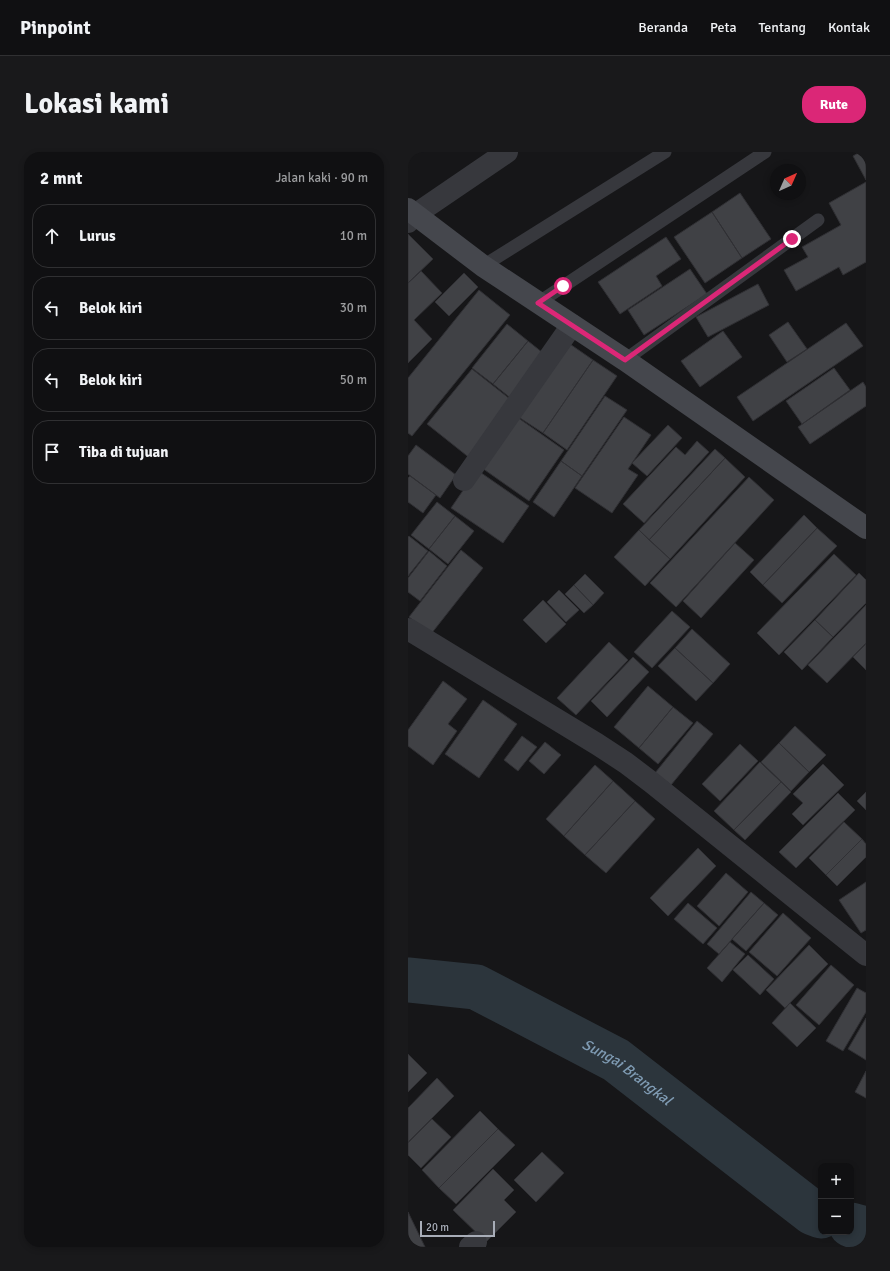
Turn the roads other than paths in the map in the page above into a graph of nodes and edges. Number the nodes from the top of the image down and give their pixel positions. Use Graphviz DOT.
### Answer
graph roads {
  1 [pos="507,152"];
  2 [pos="665,152"];
  3 [pos="765,152"];
  4 [pos="411,215"];
  5 [pos="818,220"];
  6 [pos="483,266"];
  7 [pos="538,303"];
  8 [pos="572,325"];
  9 [pos="625,360"];
  10 [pos="464,480"];
  11 [pos="863,522"];
  12 [pos="408,630"];
  13 [pos="866,955"];
  1 -- 4 [label="street"];
  2 -- 6 [label="lane"];
  3 -- 7 [label="lane"];
  4 -- 6 [label="main road"];
  5 -- 9 [label="lane"];
  6 -- 7 [label="main road"];
  7 -- 8 [label="main road"];
  8 -- 9 [label="main road"];
  8 -- 10 [label="street"];
  9 -- 11 [label="main road"];
  12 -- 13 [label="street"];
}
